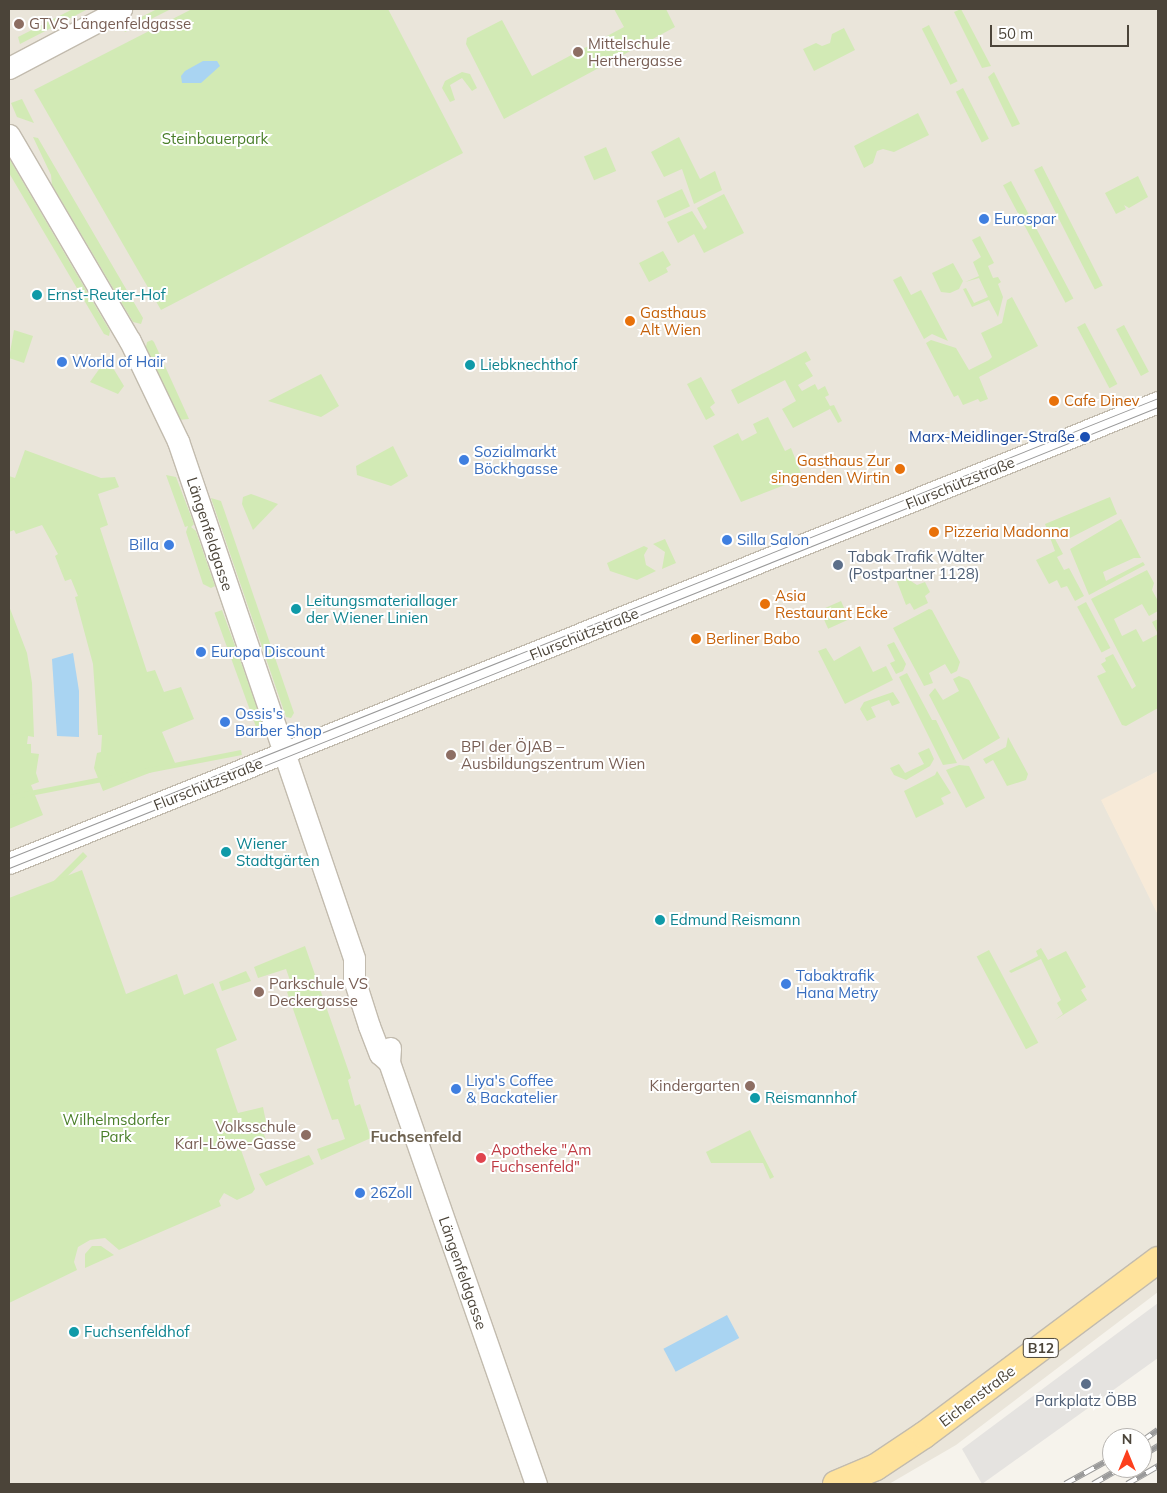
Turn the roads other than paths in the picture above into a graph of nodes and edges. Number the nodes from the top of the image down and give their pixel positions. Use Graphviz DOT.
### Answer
graph roads {
  1 [pos="121,9"];
  2 [pos="9,68"];
  3 [pos="9,135"];
  4 [pos="1158,402"];
  5 [pos="284,754"];
  6 [pos="9,862"];
  7 [pos="1158,1260"];
  8 [pos="536,1484"];
  9 [pos="836,1484"];
  1 -- 2 [label="street"];
  3 -- 5 [label="street, Längenfeldgasse"];
  4 -- 5 [label="street, Flurschützstraße"];
  5 -- 6 [label="street, Flurschützstraße"];
  5 -- 8 [label="street, Längenfeldgasse"];
  7 -- 9 [label="main road, Eichenstraße / B12"];
}
